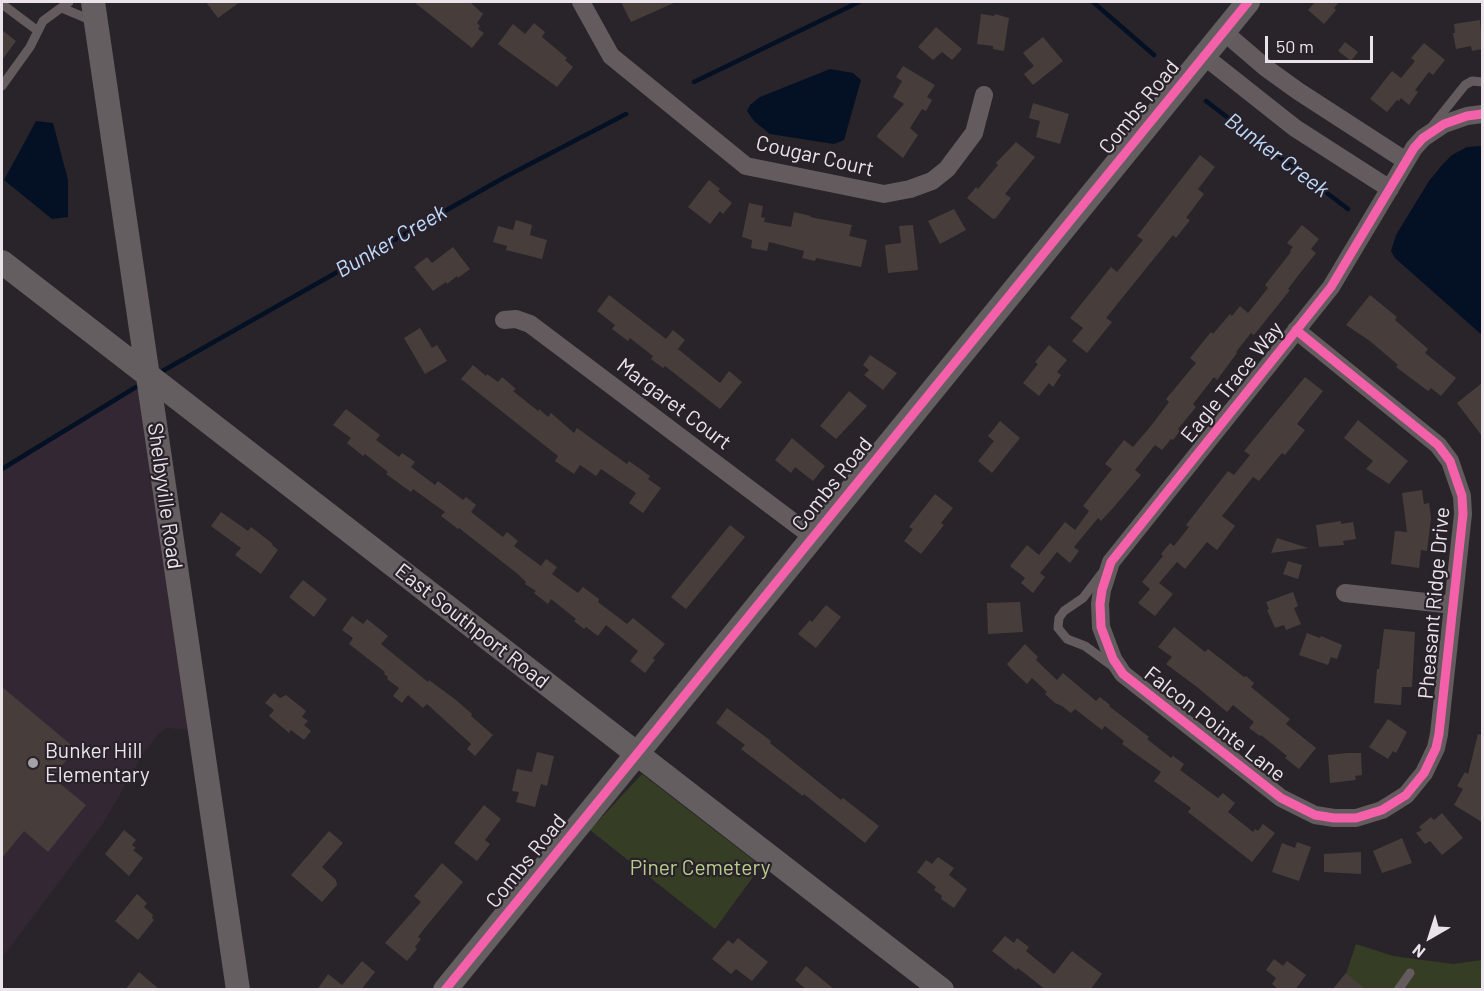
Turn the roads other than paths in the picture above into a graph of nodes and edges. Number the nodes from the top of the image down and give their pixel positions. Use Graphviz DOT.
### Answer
graph roads {
  1 [pos="581,2"];
  2 [pos="1248,2"];
  3 [pos="2,4"];
  4 [pos="65,5"];
  5 [pos="94,12"];
  6 [pos="38,31"];
  7 [pos="1224,32"];
  8 [pos="1204,56"];
  9 [pos="1482,81"];
  10 [pos="2,86"];
  11 [pos="984,95"];
  12 [pos="1482,114"];
  13 [pos="1423,138"];
  14 [pos="1406,162"];
  15 [pos="1390,189"];
  16 [pos="2,262"];
  17 [pos="504,320"];
  18 [pos="1296,330"];
  19 [pos="147,374"];
  20 [pos="813,537"];
  21 [pos="1111,562"];
  22 [pos="1345,593"];
  23 [pos="1453,605"];
  24 [pos="1101,627"];
  25 [pos="1123,674"];
  26 [pos="636,754"];
  27 [pos="1334,818"];
  28 [pos="1410,973"];
  29 [pos="238,990"];
  30 [pos="445,990"];
  31 [pos="942,990"];
  32 [pos="1398,990"];
  1 -- 11 [label="street, Cougar Court"];
  2 -- 7 [label="main road, Combs Road"];
  3 -- 6 [label="lane"];
  4 -- 5 [label="lane"];
  4 -- 6 [label="lane"];
  5 -- 19 [label="main road, Shelbyville Road"];
  6 -- 10 [label="lane"];
  7 -- 8 [label="main road, Combs Road"];
  7 -- 14 [label="street"];
  8 -- 15 [label="street"];
  8 -- 20 [label="main road, Combs Road"];
  9 -- 13 [label="lane"];
  12 -- 13 [label="street"];
  13 -- 14 [label="street, Eagle Trace Way"];
  14 -- 15 [label="street, Eagle Trace Way"];
  15 -- 18 [label="street, Eagle Trace Way"];
  16 -- 19 [label="main road, East Southport Road"];
  17 -- 20 [label="street, Margaret Court"];
  18 -- 21 [label="street, Eagle Trace Way"];
  18 -- 23 [label="street, Pheasant Ridge Drive"];
  19 -- 26 [label="main road, East Southport Road"];
  19 -- 29 [label="main road, Shelbyville Road"];
  20 -- 26 [label="main road, Combs Road"];
  21 -- 24 [label="street, Eagle Trace Way"];
  21 -- 25 [label="lane, Falcon Pointe Lane"];
  22 -- 23 [label="street"];
  23 -- 27 [label="street, Pheasant Ridge Drive"];
  24 -- 25 [label="street, Falcon Pointe Lane"];
  25 -- 27 [label="street, Falcon Pointe Lane"];
  26 -- 30 [label="main road, Combs Road"];
  26 -- 31 [label="main road, East Southport Road"];
  28 -- 32 [label="lane"];
}
